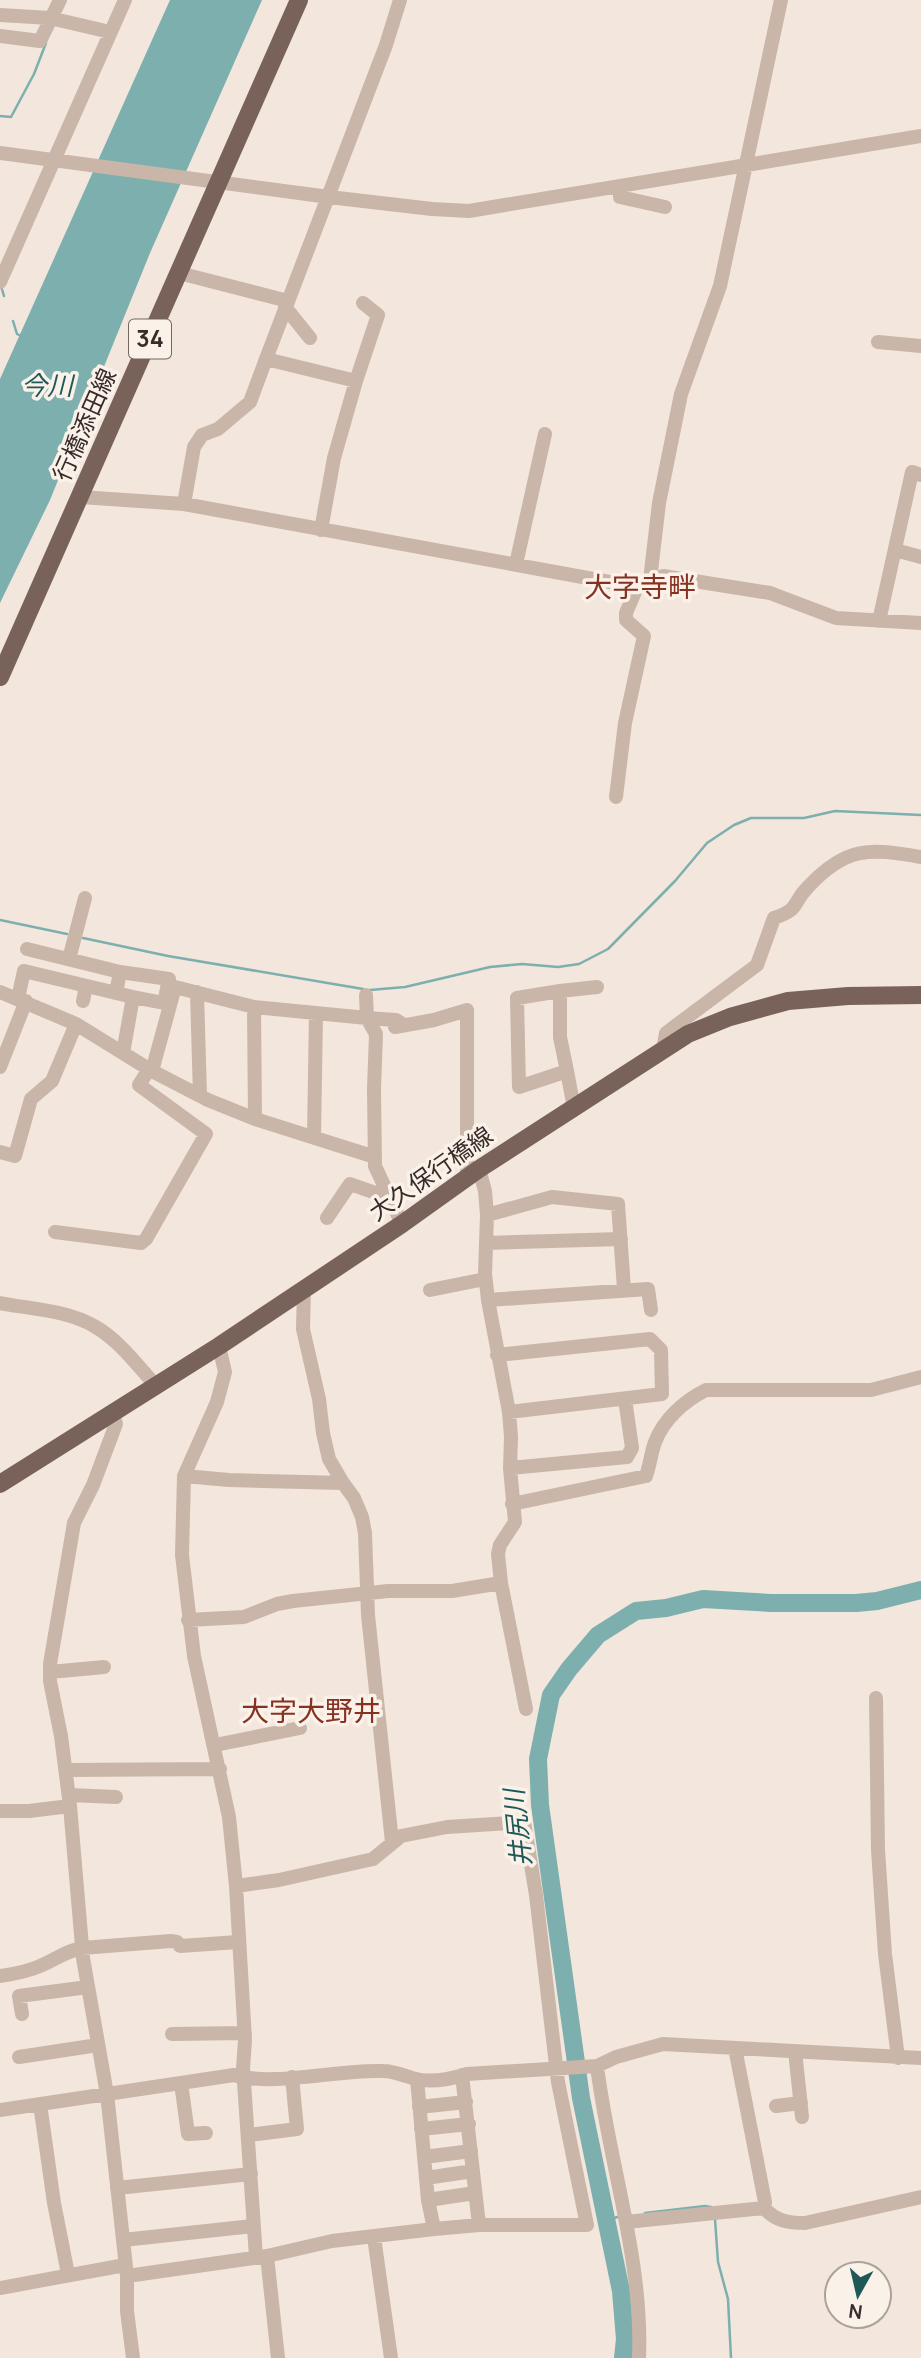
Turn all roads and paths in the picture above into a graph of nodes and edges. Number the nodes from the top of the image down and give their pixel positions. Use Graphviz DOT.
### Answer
graph roads {
  1 [pos="60,0"];
  2 [pos="125,0"];
  3 [pos="299,0"];
  4 [pos="400,0"];
  5 [pos="781,0"];
  6 [pos="0,15"];
  7 [pos="50,19"];
  8 [pos="110,32"];
  9 [pos="0,36"];
  10 [pos="921,136"];
  11 [pos="0,153"];
  12 [pos="58,159"];
  13 [pos="747,164"];
  14 [pos="215,181"];
  15 [pos="620,186"];
  16 [pos="329,197"];
  17 [pos="665,207"];
  18 [pos="179,273"];
  19 [pos="2,277"];
  20 [pos="363,303"];
  21 [pos="287,304"];
  22 [pos="310,338"];
  23 [pos="878,342"];
  24 [pos="921,346"];
  25 [pos="266,359"];
  26 [pos="356,381"];
  27 [pos="545,434"];
  28 [pos="921,475"];
  29 [pos="80,497"];
  30 [pos="184,504"];
  31 [pos="321,530"];
  32 [pos="895,550"];
  33 [pos="921,557"];
  34 [pos="516,564"];
  35 [pos="644,584"];
  36 [pos="878,621"];
  37 [pos="921,623"];
  38 [pos="0,677"];
  39 [pos="616,797"];
  40 [pos="921,857"];
  41 [pos="85,898"];
  42 [pos="27,949"];
  43 [pos="70,959"];
  44 [pos="120,972"];
  45 [pos="66,981"];
  46 [pos="86,986"];
  47 [pos="597,987"];
  48 [pos="560,991"];
  49 [pos="0,992"];
  50 [pos="197,992"];
  51 [pos="116,993"];
  52 [pos="366,995"];
  53 [pos="921,995"];
  54 [pos="133,997"];
  55 [pos="22,1000"];
  56 [pos="83,1001"];
  57 [pos="254,1007"];
  58 [pos="316,1013"];
  59 [pos="367,1018"];
  60 [pos="76,1024"];
  61 [pos="663,1050"];
  62 [pos="123,1053"];
  63 [pos="0,1068"];
  64 [pos="151,1070"];
  65 [pos="567,1070"];
  66 [pos="200,1096"];
  67 [pos="574,1108"];
  68 [pos="255,1119"];
  69 [pos="314,1138"];
  70 [pos="0,1152"];
  71 [pos="375,1157"];
  72 [pos="473,1174"];
  73 [pos="390,1198"];
  74 [pos="487,1215"];
  75 [pos="327,1218"];
  76 [pos="402,1224"];
  77 [pos="55,1232"];
  78 [pos="621,1239"];
  79 [pos="486,1243"];
  80 [pos="485,1279"];
  81 [pos="624,1289"];
  82 [pos="304,1290"];
  83 [pos="430,1290"];
  84 [pos="488,1300"];
  85 [pos="0,1303"];
  86 [pos="651,1310"];
  87 [pos="219,1346"];
  88 [pos="497,1355"];
  89 [pos="921,1377"];
  90 [pos="156,1386"];
  91 [pos="625,1399"];
  92 [pos="112,1412"];
  93 [pos="509,1412"];
  94 [pos="510,1468"];
  95 [pos="184,1476"];
  96 [pos="0,1483"];
  97 [pos="343,1483"];
  98 [pos="512,1504"];
  99 [pos="501,1583"];
  100 [pos="366,1593"];
  101 [pos="188,1620"];
  102 [pos="104,1667"];
  103 [pos="50,1672"];
  104 [pos="876,1698"];
  105 [pos="526,1709"];
  106 [pos="300,1728"];
  107 [pos="215,1745"];
  108 [pos="220,1769"];
  109 [pos="66,1770"];
  110 [pos="116,1797"];
  111 [pos="70,1801"];
  112 [pos="0,1811"];
  113 [pos="392,1842"];
  114 [pos="236,1886"];
  115 [pos="238,1942"];
  116 [pos="82,1948"];
  117 [pos="0,1976"];
  118 [pos="88,1987"];
  119 [pos="22,2014"];
  120 [pos="244,2033"];
  121 [pos="172,2035"];
  122 [pos="98,2045"];
  123 [pos="735,2048"];
  124 [pos="795,2052"];
  125 [pos="19,2057"];
  126 [pos="898,2058"];
  127 [pos="921,2058"];
  128 [pos="594,2067"];
  129 [pos="559,2069"];
  130 [pos="462,2075"];
  131 [pos="292,2077"];
  132 [pos="245,2078"];
  133 [pos="417,2079"];
  134 [pos="181,2083"];
  135 [pos="107,2094"];
  136 [pos="466,2102"];
  137 [pos="40,2104"];
  138 [pos="776,2106"];
  139 [pos="419,2108"];
  140 [pos="0,2110"];
  141 [pos="469,2124"];
  142 [pos="421,2129"];
  143 [pos="206,2133"];
  144 [pos="249,2135"];
  145 [pos="471,2151"];
  146 [pos="424,2157"];
  147 [pos="473,2172"];
  148 [pos="251,2174"];
  149 [pos="426,2178"];
  150 [pos="117,2188"];
  151 [pos="475,2193"];
  152 [pos="921,2197"];
  153 [pos="428,2200"];
  154 [pos="764,2208"];
  155 [pos="478,2220"];
  156 [pos="626,2222"];
  157 [pos="253,2226"];
  158 [pos="433,2226"];
  159 [pos="374,2236"];
  160 [pos="123,2240"];
  161 [pos="261,2257"];
  162 [pos="126,2270"];
  163 [pos="68,2274"];
  164 [pos="0,2288"];
  165 [pos="133,2358"];
  166 [pos="278,2358"];
  167 [pos="391,2358"];
  168 [pos="639,2358"];
  1 -- 7 [label="street"];
  2 -- 8 [label="street"];
  3 -- 14 [label="main road, 行橋添田線 / 34"];
  4 -- 16 [label="street"];
  5 -- 13 [label="street"];
  6 -- 7 [label="street"];
  7 -- 8 [label="street"];
  7 -- 9 [label="street"];
  8 -- 12 [label="street"];
  10 -- 13 [label="street"];
  11 -- 12 [label="street"];
  12 -- 14 [label="street"];
  12 -- 19 [label="street"];
  13 -- 15 [label="street"];
  13 -- 35 [label="street"];
  14 -- 16 [label="street"];
  14 -- 18 [label="main road, 行橋添田線 / 34"];
  15 -- 16 [label="street"];
  15 -- 17 [label="street"];
  16 -- 21 [label="street"];
  18 -- 21 [label="street"];
  18 -- 29 [label="main road, 行橋添田線 / 34"];
  20 -- 26 [label="street"];
  21 -- 22 [label="street"];
  21 -- 25 [label="street"];
  23 -- 24 [label="street"];
  25 -- 26 [label="street"];
  25 -- 30 [label="street"];
  26 -- 31 [label="street"];
  27 -- 34 [label="street"];
  28 -- 32 [label="street"];
  29 -- 30 [label="street"];
  29 -- 38 [label="main road, 行橋添田線 / 34"];
  30 -- 31 [label="street"];
  31 -- 34 [label="street"];
  32 -- 33 [label="street"];
  32 -- 36 [label="street"];
  34 -- 35 [label="street"];
  35 -- 36 [label="street"];
  35 -- 39 [label="street"];
  36 -- 37 [label="street"];
  40 -- 61 [label="street"];
  41 -- 43 [label="street"];
  42 -- 43 [label="street"];
  43 -- 44 [label="street"];
  43 -- 45 [label="street"];
  44 -- 51 [label="street"];
  44 -- 54 [label="street"];
  45 -- 46 [label="street"];
  45 -- 55 [label="street"];
  46 -- 51 [label="street"];
  46 -- 56 [label="street"];
  47 -- 48 [label="street"];
  48 -- 65 [label="street"];
  48 -- 65 [label="street"];
  49 -- 55 [label="street"];
  50 -- 57 [label="street"];
  50 -- 64 [label="street"];
  50 -- 66 [label="street"];
  51 -- 54 [label="street"];
  52 -- 59 [label="street"];
  53 -- 61 [label="main road, 大久保行橋線"];
  54 -- 62 [label="street"];
  55 -- 60 [label="street"];
  55 -- 63 [label="street"];
  57 -- 58 [label="street"];
  57 -- 68 [label="street"];
  58 -- 59 [label="street"];
  58 -- 69 [label="street"];
  59 -- 71 [label="street"];
  59 -- 72 [label="street"];
  60 -- 62 [label="street"];
  60 -- 70 [label="street"];
  61 -- 67 [label="main road, 大久保行橋線"];
  62 -- 64 [label="street"];
  64 -- 66 [label="street"];
  64 -- 77 [label="street"];
  65 -- 67 [label="street"];
  66 -- 68 [label="street"];
  67 -- 72 [label="main road, 大久保行橋線"];
  68 -- 69 [label="street"];
  69 -- 71 [label="street"];
  71 -- 73 [label="street"];
  72 -- 74 [label="street"];
  72 -- 76 [label="main road, 大久保行橋線"];
  73 -- 75 [label="street"];
  73 -- 76 [label="street"];
  74 -- 78 [label="street"];
  74 -- 79 [label="street"];
  76 -- 82 [label="main road, 大久保行橋線"];
  78 -- 79 [label="street"];
  78 -- 81 [label="street"];
  79 -- 80 [label="street"];
  80 -- 83 [label="street"];
  80 -- 84 [label="street"];
  81 -- 84 [label="street"];
  81 -- 86 [label="street"];
  82 -- 87 [label="main road, 大久保行橋線"];
  82 -- 97 [label="street"];
  84 -- 88 [label="street"];
  85 -- 90 [label="street"];
  87 -- 90 [label="main road, 大久保行橋線"];
  87 -- 95 [label="street"];
  88 -- 91 [label="street"];
  88 -- 93 [label="street"];
  89 -- 98 [label="street"];
  90 -- 92 [label="main road, 大久保行橋線"];
  91 -- 93 [label="street"];
  91 -- 94 [label="street"];
  92 -- 96 [label="main road, 大久保行橋線"];
  92 -- 103 [label="street"];
  93 -- 94 [label="street"];
  94 -- 98 [label="street"];
  95 -- 97 [label="street"];
  95 -- 101 [label="street"];
  97 -- 100 [label="street"];
  98 -- 99 [label="street"];
  99 -- 100 [label="street"];
  99 -- 105 [label="street"];
  100 -- 101 [label="street"];
  100 -- 113 [label="street"];
  101 -- 107 [label="street"];
  102 -- 103 [label="street"];
  103 -- 109 [label="street"];
  104 -- 126 [label="street"];
  106 -- 107 [label="street"];
  107 -- 108 [label="street"];
  108 -- 109 [label="street"];
  108 -- 114 [label="street"];
  109 -- 111 [label="street"];
  110 -- 111 [label="street"];
  111 -- 112 [label="street"];
  111 -- 116 [label="street"];
  113 -- 114 [label="street"];
  113 -- 129 [label="street"];
  114 -- 115 [label="street"];
  115 -- 116 [label="street"];
  115 -- 120 [label="street"];
  116 -- 117 [label="street"];
  116 -- 118 [label="street"];
  118 -- 119 [label="street"];
  118 -- 122 [label="street"];
  120 -- 121 [label="street"];
  120 -- 132 [label="street"];
  122 -- 125 [label="street"];
  122 -- 135 [label="street"];
  123 -- 124 [label="street"];
  123 -- 128 [label="street"];
  123 -- 154 [label="street"];
  124 -- 126 [label="street"];
  124 -- 138 [label="street"];
  126 -- 127 [label="street"];
  128 -- 129 [label="street"];
  128 -- 156 [label="street"];
  129 -- 130 [label="street"];
  129 -- 155 [label="street"];
  130 -- 133 [label="street"];
  130 -- 136 [label="street"];
  131 -- 132 [label="street"];
  131 -- 133 [label="street"];
  131 -- 144 [label="street"];
  132 -- 134 [label="street"];
  132 -- 144 [label="street"];
  133 -- 139 [label="street"];
  134 -- 135 [label="street"];
  134 -- 143 [label="street"];
  135 -- 137 [label="street"];
  135 -- 150 [label="street"];
  136 -- 139 [label="street"];
  136 -- 141 [label="street"];
  137 -- 140 [label="street"];
  137 -- 163 [label="street"];
  139 -- 142 [label="street"];
  141 -- 142 [label="street"];
  141 -- 145 [label="street"];
  142 -- 146 [label="street"];
  144 -- 148 [label="street"];
  145 -- 146 [label="street"];
  145 -- 147 [label="street"];
  146 -- 149 [label="street"];
  147 -- 149 [label="street"];
  147 -- 151 [label="street"];
  148 -- 150 [label="street"];
  148 -- 157 [label="street"];
  149 -- 153 [label="street"];
  150 -- 160 [label="street"];
  151 -- 153 [label="street"];
  151 -- 155 [label="street"];
  152 -- 154 [label="street"];
  153 -- 158 [label="street"];
  154 -- 156 [label="street"];
  155 -- 158 [label="street"];
  156 -- 168 [label="street"];
  157 -- 160 [label="street"];
  157 -- 161 [label="street"];
  158 -- 159 [label="street"];
  159 -- 161 [label="street"];
  159 -- 167 [label="street"];
  160 -- 162 [label="street"];
  161 -- 162 [label="street"];
  161 -- 166 [label="street"];
  162 -- 163 [label="street"];
  162 -- 165 [label="street"];
  163 -- 164 [label="street"];
}
